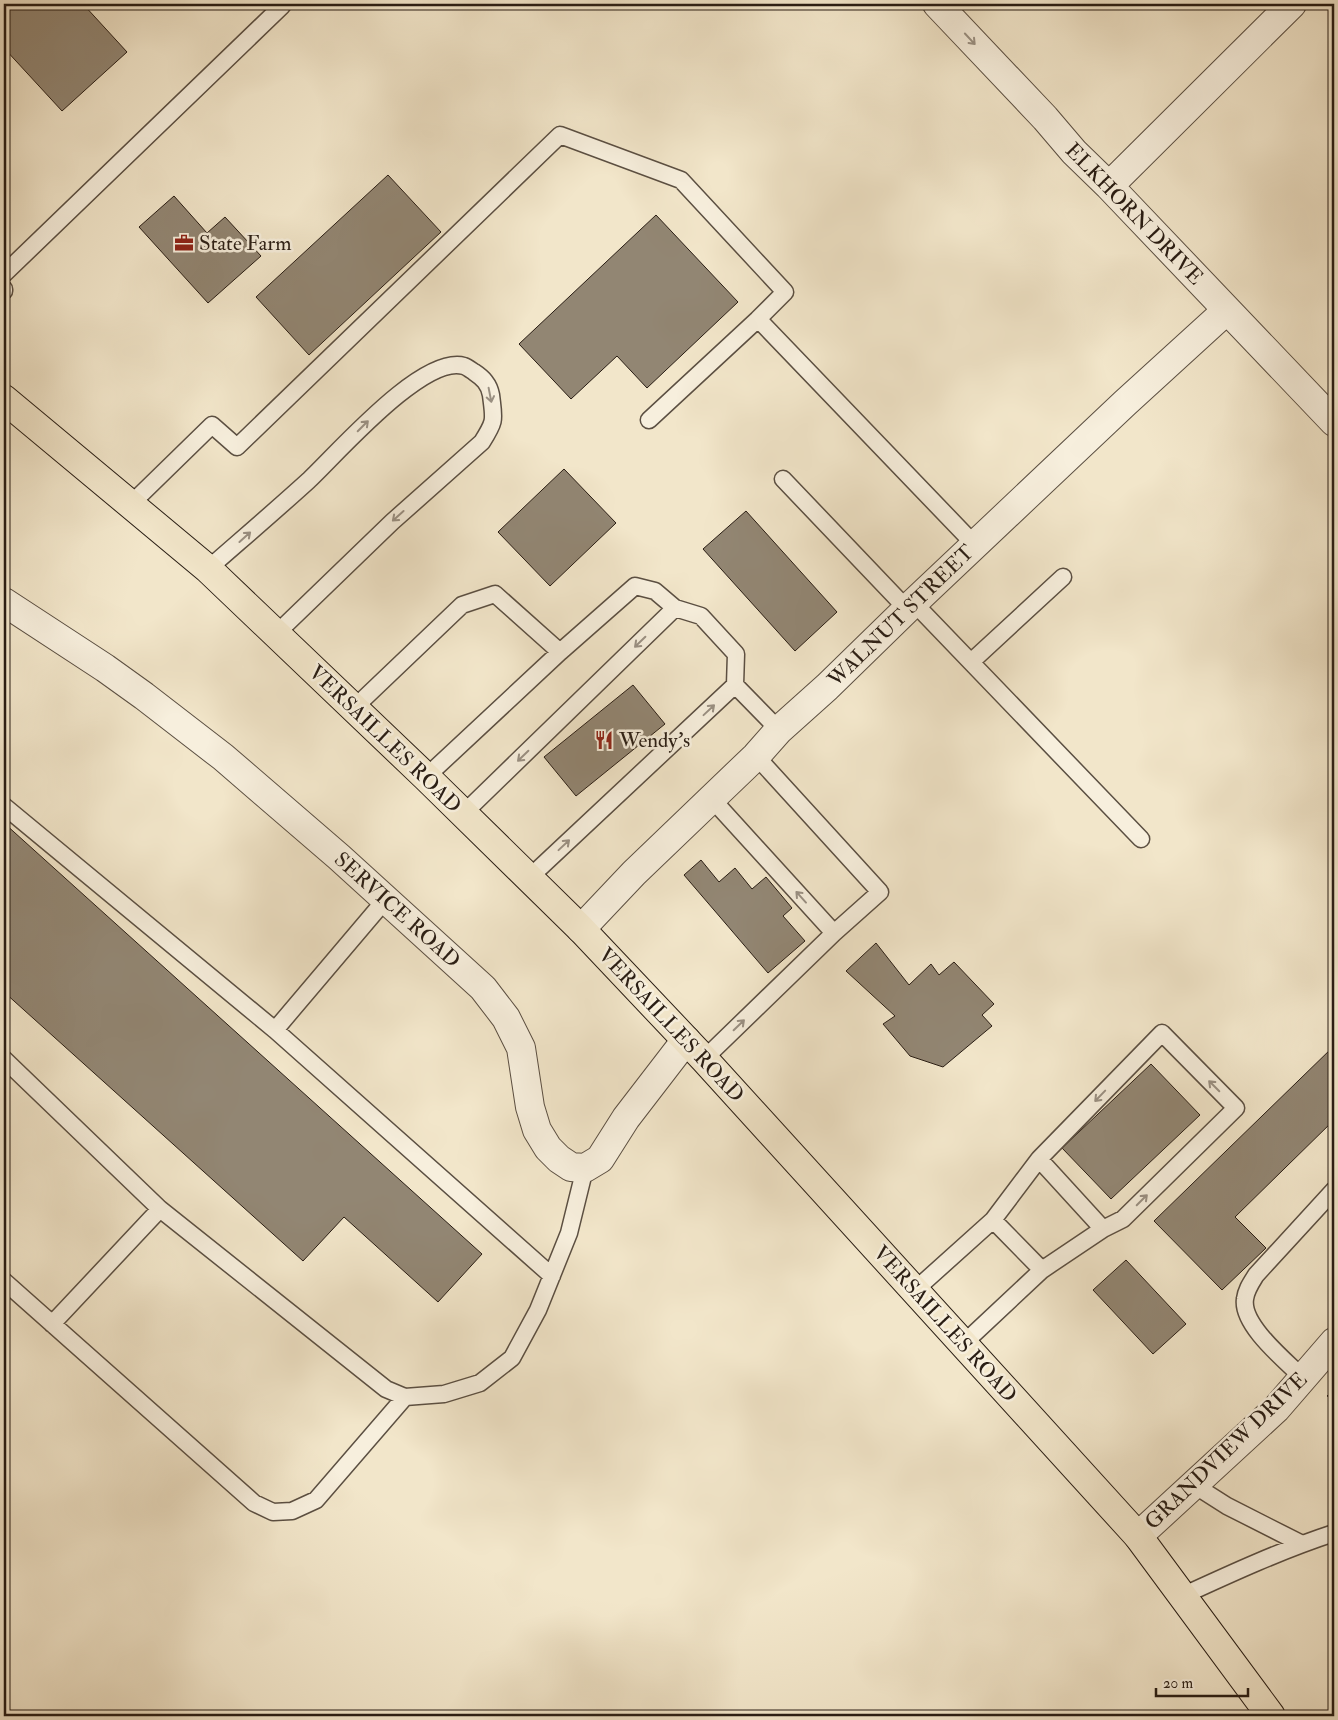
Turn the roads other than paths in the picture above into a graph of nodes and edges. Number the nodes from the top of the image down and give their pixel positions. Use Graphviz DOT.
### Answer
graph roads {
  1 [pos="279,4"];
  2 [pos="937,4"];
  3 [pos="1292,4"];
  4 [pos="1109,186"];
  5 [pos="4,274"];
  6 [pos="1227,310"];
  7 [pos="758,319"];
  8 [pos="4,399"];
  9 [pos="648,420"];
  10 [pos="1334,422"];
  11 [pos="783,479"];
  12 [pos="131,504"];
  13 [pos="975,545"];
  14 [pos="208,569"];
  15 [pos="1063,578"];
  16 [pos="4,602"];
  17 [pos="911,606"];
  18 [pos="675,608"];
  19 [pos="276,634"];
  20 [pos="560,652"];
  21 [pos="971,662"];
  22 [pos="735,685"];
  23 [pos="353,708"];
  24 [pos="779,730"];
  25 [pos="756,756"];
  26 [pos="426,777"];
  27 [pos="712,798"];
  28 [pos="4,806"];
  29 [pos="463,814"];
  30 [pos="1141,839"];
  31 [pos="528,878"];
  32 [pos="386,899"];
  33 [pos="581,929"];
  34 [pos="834,933"];
  35 [pos="275,1030"];
  36 [pos="695,1050"];
  37 [pos="4,1059"];
  38 [pos="1039,1159"];
  39 [pos="586,1168"];
  40 [pos="1334,1190"];
  41 [pos="160,1209"];
  42 [pos="993,1220"];
  43 [pos="1103,1229"];
  44 [pos="1042,1270"];
  45 [pos="552,1276"];
  46 [pos="4,1281"];
  47 [pos="914,1291"];
  48 [pos="52,1324"];
  49 [pos="1334,1342"];
  50 [pos="963,1344"];
  51 [pos="1303,1378"];
  52 [pos="405,1397"];
  53 [pos="1194,1485"];
  54 [pos="1334,1534"];
  55 [pos="1138,1536"];
  56 [pos="1302,1544"];
  57 [pos="1182,1596"];
  58 [pos="1271,1716"];
  1 -- 5 [label="lane"];
  2 -- 4 [label="street, ELKHORN DRIVE, one-way"];
  3 -- 4 [label="street"];
  4 -- 6 [label="street, ELKHORN DRIVE"];
  6 -- 10 [label="street, ELKHORN DRIVE"];
  6 -- 13 [label="street, WALNUT STREET"];
  7 -- 9 [label="lane"];
  7 -- 12 [label="lane"];
  7 -- 13 [label="lane"];
  8 -- 12 [label="highway, VERSAILLES ROAD"];
  11 -- 17 [label="lane"];
  12 -- 14 [label="highway, VERSAILLES ROAD"];
  13 -- 17 [label="street, WALNUT STREET"];
  14 -- 19 [label="highway, VERSAILLES ROAD"];
  14 -- 19 [label="lane, one-way"];
  15 -- 21 [label="lane"];
  16 -- 32 [label="street, SERVICE ROAD"];
  17 -- 21 [label="lane"];
  17 -- 24 [label="street, WALNUT STREET"];
  18 -- 20 [label="lane"];
  18 -- 22 [label="lane"];
  18 -- 29 [label="lane, one-way"];
  19 -- 23 [label="highway, VERSAILLES ROAD"];
  20 -- 23 [label="lane"];
  20 -- 26 [label="lane"];
  21 -- 30 [label="lane"];
  22 -- 24 [label="lane"];
  31 -- 22 [label="lane, one-way"];
  23 -- 26 [label="highway, VERSAILLES ROAD"];
  24 -- 25 [label="street, WALNUT STREET"];
  25 -- 27 [label="street, WALNUT STREET"];
  25 -- 34 [label="lane"];
  26 -- 29 [label="highway, VERSAILLES ROAD"];
  27 -- 33 [label="street, WALNUT STREET"];
  34 -- 27 [label="lane, one-way"];
  28 -- 35 [label="lane"];
  29 -- 31 [label="highway, VERSAILLES ROAD"];
  31 -- 33 [label="highway, VERSAILLES ROAD"];
  32 -- 35 [label="lane"];
  32 -- 39 [label="street, SERVICE ROAD"];
  33 -- 36 [label="highway, VERSAILLES ROAD"];
  36 -- 34 [label="lane, one-way"];
  35 -- 45 [label="lane"];
  36 -- 39 [label="street"];
  36 -- 47 [label="highway, VERSAILLES ROAD"];
  37 -- 41 [label="lane"];
  38 -- 42 [label="lane"];
  38 -- 43 [label="lane"];
  43 -- 38 [label="lane, one-way"];
  39 -- 45 [label="lane"];
  40 -- 51 [label="lane"];
  41 -- 48 [label="lane"];
  41 -- 52 [label="lane"];
  42 -- 44 [label="lane"];
  42 -- 47 [label="lane"];
  43 -- 44 [label="lane"];
  44 -- 50 [label="lane"];
  45 -- 52 [label="lane"];
  46 -- 48 [label="lane"];
  47 -- 50 [label="highway, VERSAILLES ROAD"];
  48 -- 52 [label="lane"];
  49 -- 51 [label="street, GRANDVIEW DRIVE"];
  50 -- 55 [label="highway, VERSAILLES ROAD"];
  51 -- 53 [label="street, GRANDVIEW DRIVE"];
  53 -- 55 [label="street, GRANDVIEW DRIVE"];
  53 -- 56 [label="lane"];
  54 -- 56 [label="lane"];
  55 -- 57 [label="highway, VERSAILLES ROAD"];
  56 -- 57 [label="lane"];
  57 -- 58 [label="highway, VERSAILLES ROAD"];
}
